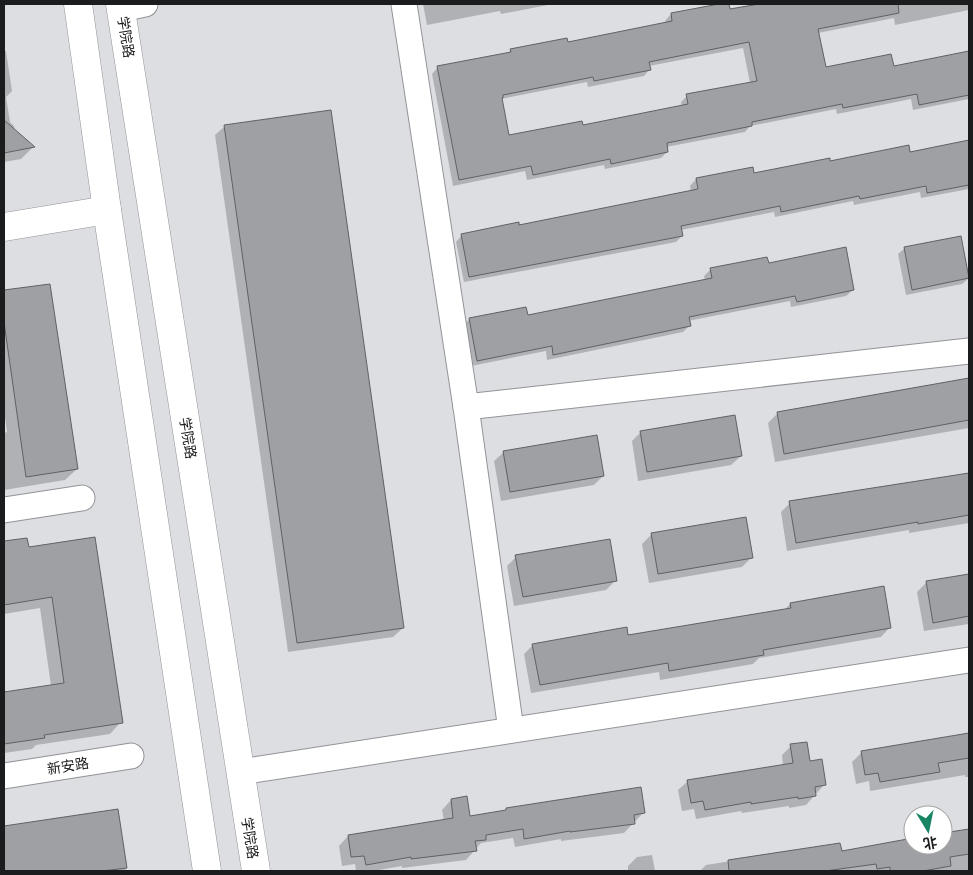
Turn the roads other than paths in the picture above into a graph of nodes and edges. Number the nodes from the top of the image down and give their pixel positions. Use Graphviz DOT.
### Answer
graph roads {
  1 [pos="78,4"];
  2 [pos="404,4"];
  3 [pos="129,6"];
  4 [pos="107,210"];
  5 [pos="4,227"];
  6 [pos="969,351"];
  7 [pos="466,407"];
  8 [pos="82,498"];
  9 [pos="4,510"];
  10 [pos="969,660"];
  11 [pos="511,730"];
  12 [pos="131,756"];
  13 [pos="240,772"];
  14 [pos="4,776"];
  15 [pos="207,871"];
  16 [pos="256,871"];
  1 -- 4 [label="main road"];
  2 -- 7 [label="street"];
  3 -- 13 [label="main road, 学院路"];
  4 -- 5 [label="main road"];
  4 -- 15 [label="main road"];
  6 -- 7 [label="street"];
  7 -- 11 [label="street"];
  8 -- 9 [label="street"];
  10 -- 11 [label="street"];
  11 -- 13 [label="street"];
  12 -- 14 [label="street, 新安路"];
  13 -- 16 [label="main road, 学院路"];
}
